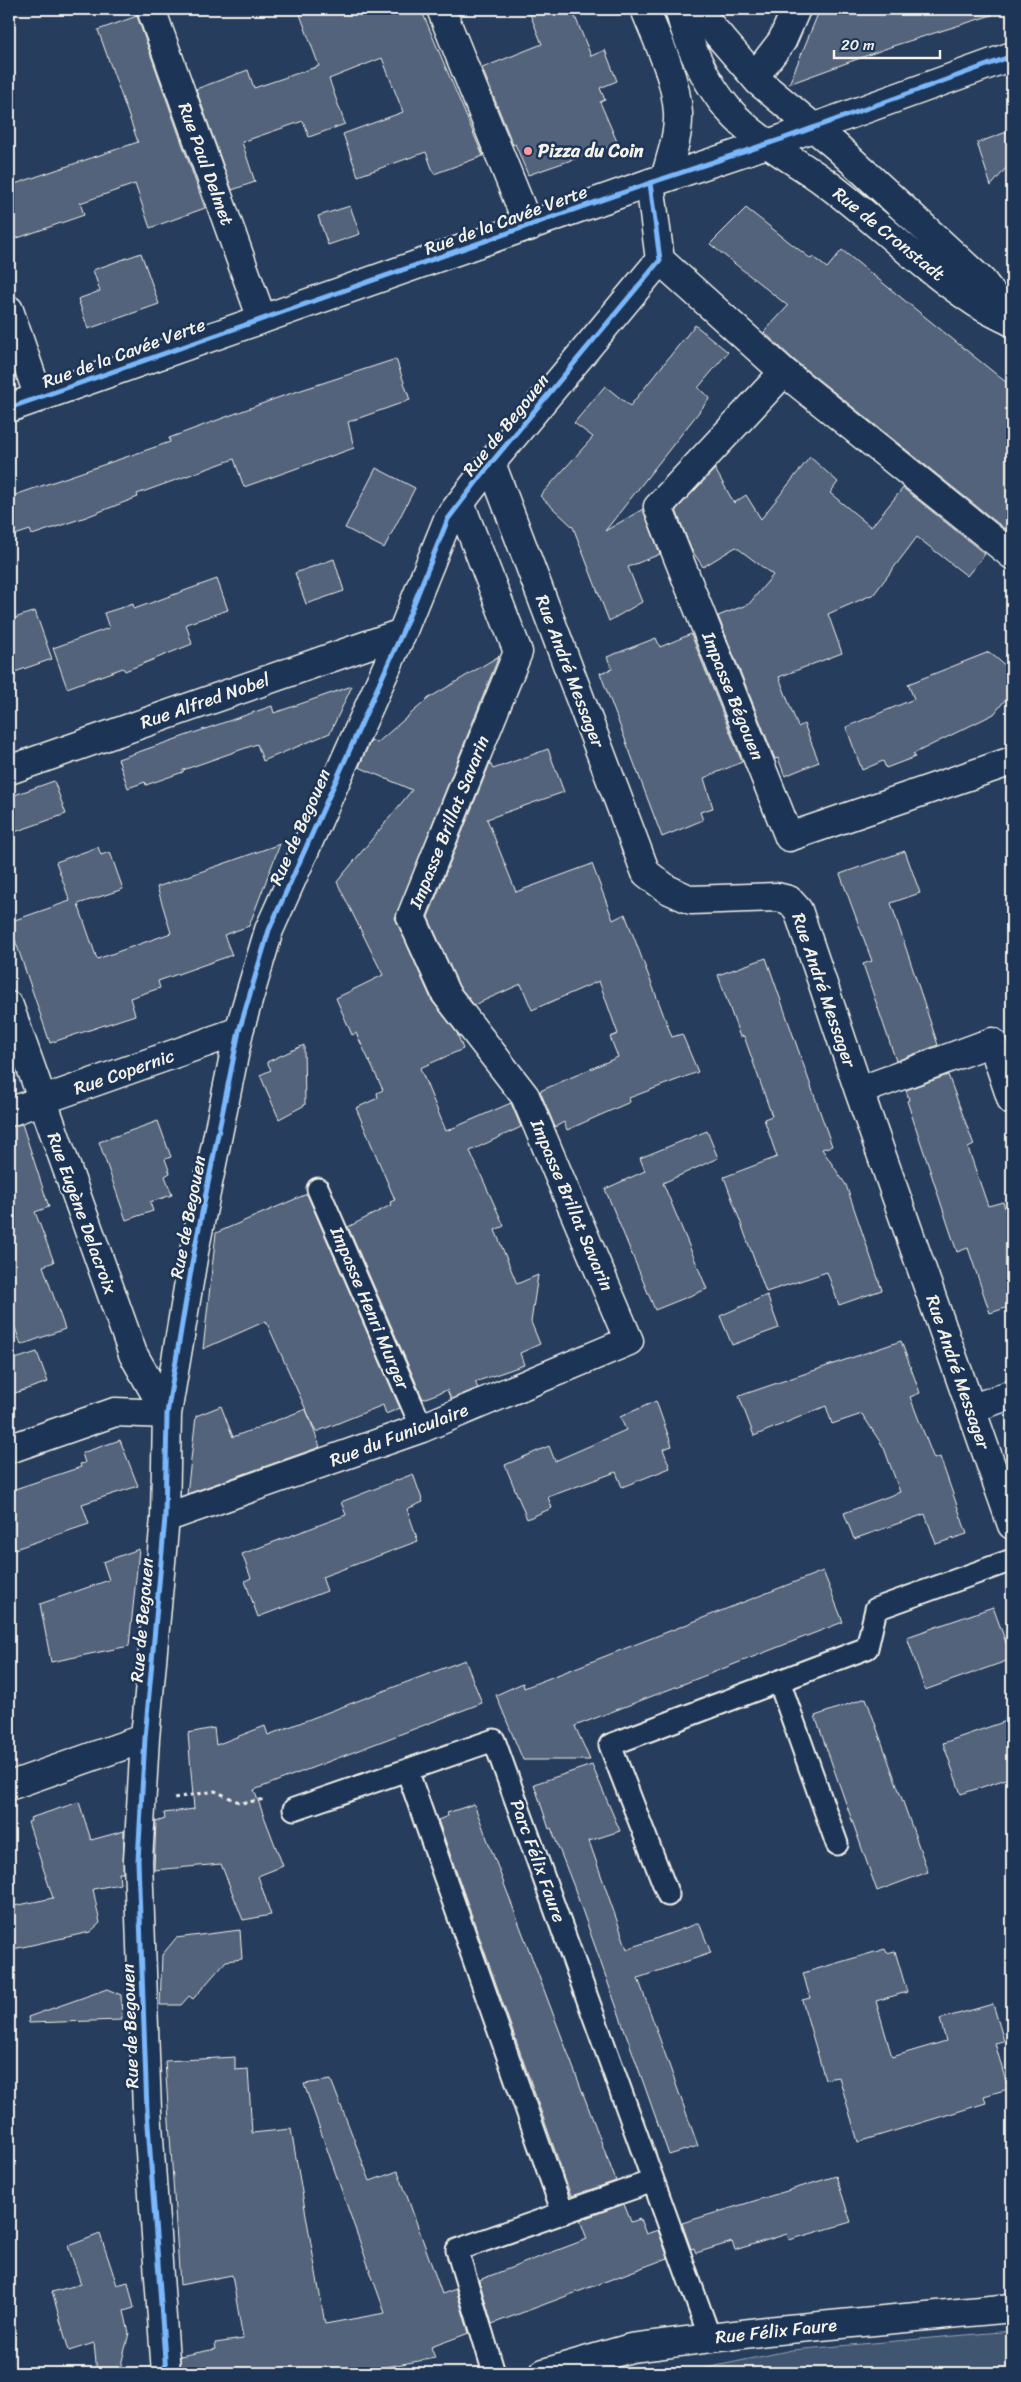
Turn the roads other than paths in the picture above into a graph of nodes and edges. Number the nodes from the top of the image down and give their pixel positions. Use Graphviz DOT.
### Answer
graph roads {
  1 [pos="151,9"];
  2 [pos="441,9"];
  3 [pos="645,9"];
  4 [pos="679,9"];
  5 [pos="696,9"];
  6 [pos="796,9"];
  7 [pos="1012,56"];
  8 [pos="755,76"];
  9 [pos="813,128"];
  10 [pos="766,144"];
  11 [pos="657,181"];
  12 [pos="529,227"];
  13 [pos="660,260"];
  14 [pos="9,310"];
  15 [pos="262,319"];
  16 [pos="1012,321"];
  17 [pos="784,372"];
  18 [pos="39,398"];
  19 [pos="9,408"];
  20 [pos="491,463"];
  21 [pos="460,503"];
  22 [pos="1012,555"];
  23 [pos="402,633"];
  24 [pos="1012,761"];
  25 [pos="9,770"];
  26 [pos="9,1006"];
  27 [pos="239,1031"];
  28 [pos="859,1091"];
  29 [pos="42,1100"];
  30 [pos="1012,1101"];
  31 [pos="9,1112"];
  32 [pos="318,1188"];
  33 [pos="629,1342"];
  34 [pos="1012,1394"];
  35 [pos="971,1409"];
  36 [pos="167,1414"];
  37 [pos="422,1428"];
  38 [pos="9,1449"];
  39 [pos="165,1518"];
  40 [pos="1012,1525"];
  41 [pos="1012,1560"];
  42 [pos="779,1681"];
  43 [pos="145,1738"];
  44 [pos="406,1770"];
  45 [pos="9,1786"];
  46 [pos="294,1809"];
  47 [pos="837,1844"];
  48 [pos="668,1895"];
  49 [pos="653,2181"];
  50 [pos="564,2213"];
  51 [pos="1012,2308"];
  52 [pos="710,2338"];
  53 [pos="166,2373"];
  54 [pos="494,2373"];
  55 [pos="544,2373"];
  1 -- 15 [label="street, Rue Paul Delmet"];
  2 -- 12 [label="street"];
  3 -- 11 [label="street"];
  4 -- 10 [label="street, Rue de Cronstadt"];
  5 -- 8 [label="street, Rue de Cronstadt"];
  6 -- 8 [label="street"];
  7 -- 9 [label="street, Rue de la Cavée Verte"];
  8 -- 9 [label="street, Rue de Cronstadt"];
  9 -- 10 [label="street, Rue de la Cavée Verte"];
  9 -- 16 [label="street, Rue de Cronstadt"];
  10 -- 11 [label="street, Rue de la Cavée Verte"];
  10 -- 16 [label="street, Rue de Cronstadt"];
  11 -- 12 [label="street, Rue de la Cavée Verte"];
  11 -- 13 [label="street"];
  12 -- 15 [label="street, Rue de la Cavée Verte"];
  13 -- 17 [label="street"];
  13 -- 20 [label="street, Rue de Begouen"];
  14 -- 18 [label="street"];
  15 -- 18 [label="street, Rue de la Cavée Verte"];
  17 -- 22 [label="street"];
  17 -- 24 [label="street, Impasse Bégouen"];
  18 -- 19 [label="street, Rue de la Cavée Verte"];
  20 -- 21 [label="street, Rue de Begouen"];
  20 -- 28 [label="street, Rue André Messager"];
  21 -- 23 [label="street, Rue de Begouen"];
  21 -- 33 [label="street, Impasse Brillat Savarin"];
  23 -- 25 [label="street, Rue Alfred Nobel"];
  23 -- 27 [label="street, Rue de Begouen"];
  26 -- 29 [label="street, Rue Eugène Delacroix"];
  27 -- 29 [label="street, Rue Copernic"];
  27 -- 36 [label="street, Rue de Begouen"];
  28 -- 30 [label="street"];
  28 -- 35 [label="street, Rue André Messager"];
  29 -- 31 [label="street, Rue Copernic"];
  29 -- 36 [label="street, Rue Eugène Delacroix"];
  32 -- 37 [label="lane, Impasse Henri Murger"];
  33 -- 37 [label="street, Rue du Funiculaire"];
  34 -- 35 [label="street"];
  35 -- 40 [label="street, Rue André Messager"];
  36 -- 38 [label="street"];
  36 -- 39 [label="street, Rue de Begouen"];
  37 -- 39 [label="street, Rue du Funiculaire"];
  39 -- 43 [label="street, Rue de Begouen"];
  41 -- 42 [label="lane"];
  42 -- 47 [label="lane"];
  42 -- 48 [label="lane"];
  43 -- 45 [label="street"];
  43 -- 53 [label="street, Rue de Begouen"];
  44 -- 46 [label="lane, Parc Félix Faure"];
  44 -- 49 [label="lane, Parc Félix Faure"];
  44 -- 50 [label="lane"];
  49 -- 50 [label="lane"];
  49 -- 52 [label="lane, Parc Félix Faure"];
  50 -- 54 [label="lane"];
  51 -- 52 [label="street, Rue Félix Faure"];
  52 -- 55 [label="street, Rue Félix Faure"];
}
